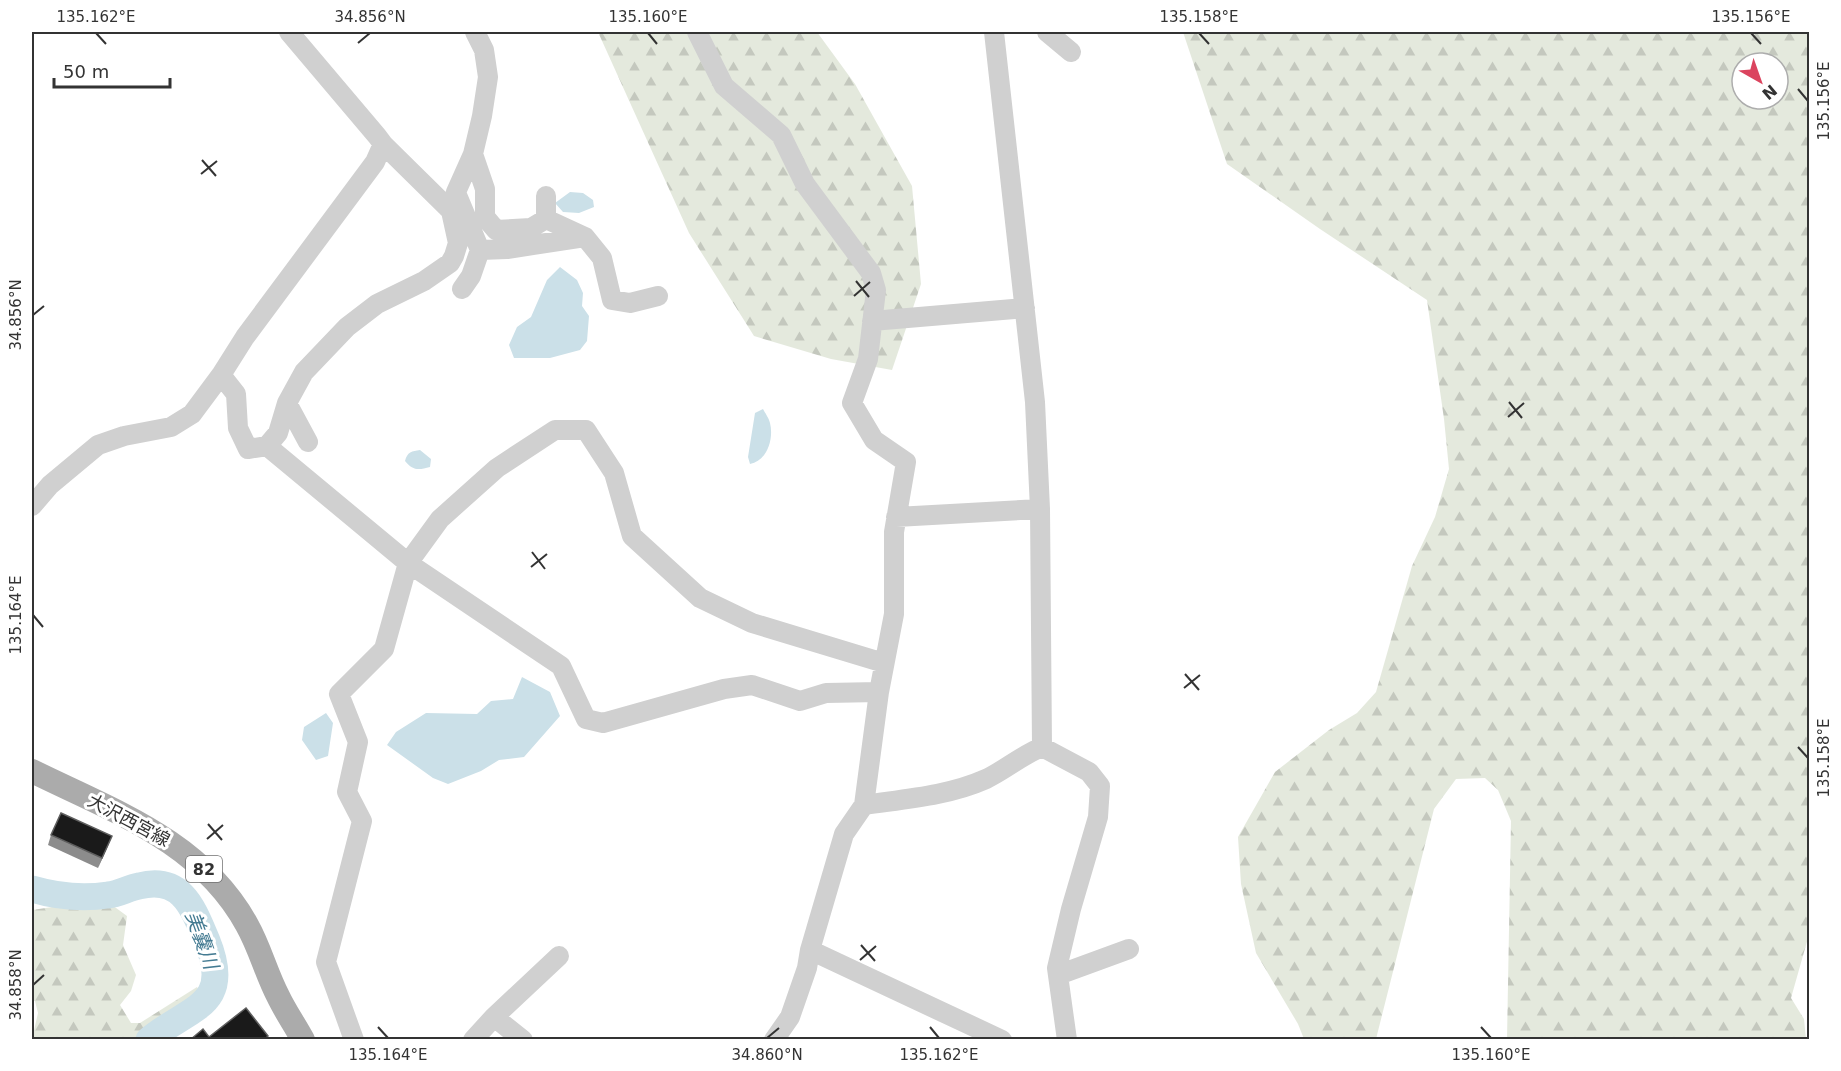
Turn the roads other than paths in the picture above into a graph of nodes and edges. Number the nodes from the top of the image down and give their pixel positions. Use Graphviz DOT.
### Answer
graph roads {
  1 [pos="289,32"];
  2 [pos="475,32"];
  3 [pos="697,32"];
  4 [pos="994,32"];
  5 [pos="1047,32"];
  6 [pos="1071,52"];
  7 [pos="382,144"];
  8 [pos="473,154"];
  9 [pos="546,196"];
  10 [pos="453,202"];
  11 [pos="546,219"];
  12 [pos="585,237"];
  13 [pos="480,250"];
  14 [pos="462,289"];
  15 [pos="658,296"];
  16 [pos="1025,308"];
  17 [pos="872,321"];
  18 [pos="221,375"];
  19 [pos="287,403"];
  20 [pos="308,442"];
  21 [pos="267,446"];
  22 [pos="32,506"];
  23 [pos="1040,509"];
  24 [pos="896,517"];
  25 [pos="408,564"];
  26 [pos="884,663"];
  27 [pos="879,692"];
  28 [pos="1042,747"];
  29 [pos="32,771"];
  30 [pos="864,805"];
  31 [pos="1129,949"];
  32 [pos="810,950"];
  33 [pos="559,956"];
  34 [pos="1058,975"];
  35 [pos="494,1017"];
  36 [pos="303,1040"];
  37 [pos="354,1040"];
  38 [pos="473,1040"];
  39 [pos="523,1040"];
  40 [pos="774,1040"];
  41 [pos="1002,1040"];
  42 [pos="1067,1040"];
  1 -- 7 [label="street"];
  2 -- 8 [label="street"];
  3 -- 17 [label="street"];
  4 -- 16 [label="street"];
  5 -- 6 [label="street"];
  7 -- 10 [label="street"];
  7 -- 18 [label="street"];
  8 -- 10 [label="street"];
  8 -- 11 [label="street"];
  9 -- 11 [label="street"];
  10 -- 13 [label="street"];
  10 -- 19 [label="street"];
  11 -- 12 [label="street"];
  12 -- 13 [label="street"];
  12 -- 15 [label="street"];
  13 -- 14 [label="street"];
  16 -- 17 [label="street"];
  16 -- 23 [label="street"];
  17 -- 24 [label="street"];
  18 -- 21 [label="street"];
  18 -- 22 [label="street"];
  19 -- 20 [label="street"];
  19 -- 21 [label="street"];
  21 -- 25 [label="street"];
  23 -- 24 [label="street"];
  23 -- 28 [label="street"];
  24 -- 26 [label="street"];
  25 -- 26 [label="street"];
  25 -- 27 [label="street"];
  25 -- 37 [label="street"];
  26 -- 27 [label="street"];
  27 -- 30 [label="street"];
  28 -- 30 [label="street"];
  28 -- 34 [label="street"];
  29 -- 36 [label="main road, 大沢西宮線 / 82"];
  30 -- 32 [label="street"];
  31 -- 34 [label="street"];
  32 -- 40 [label="street"];
  32 -- 41 [label="street"];
  33 -- 35 [label="street"];
  34 -- 42 [label="street"];
  35 -- 38 [label="street"];
  35 -- 39 [label="street"];
}
